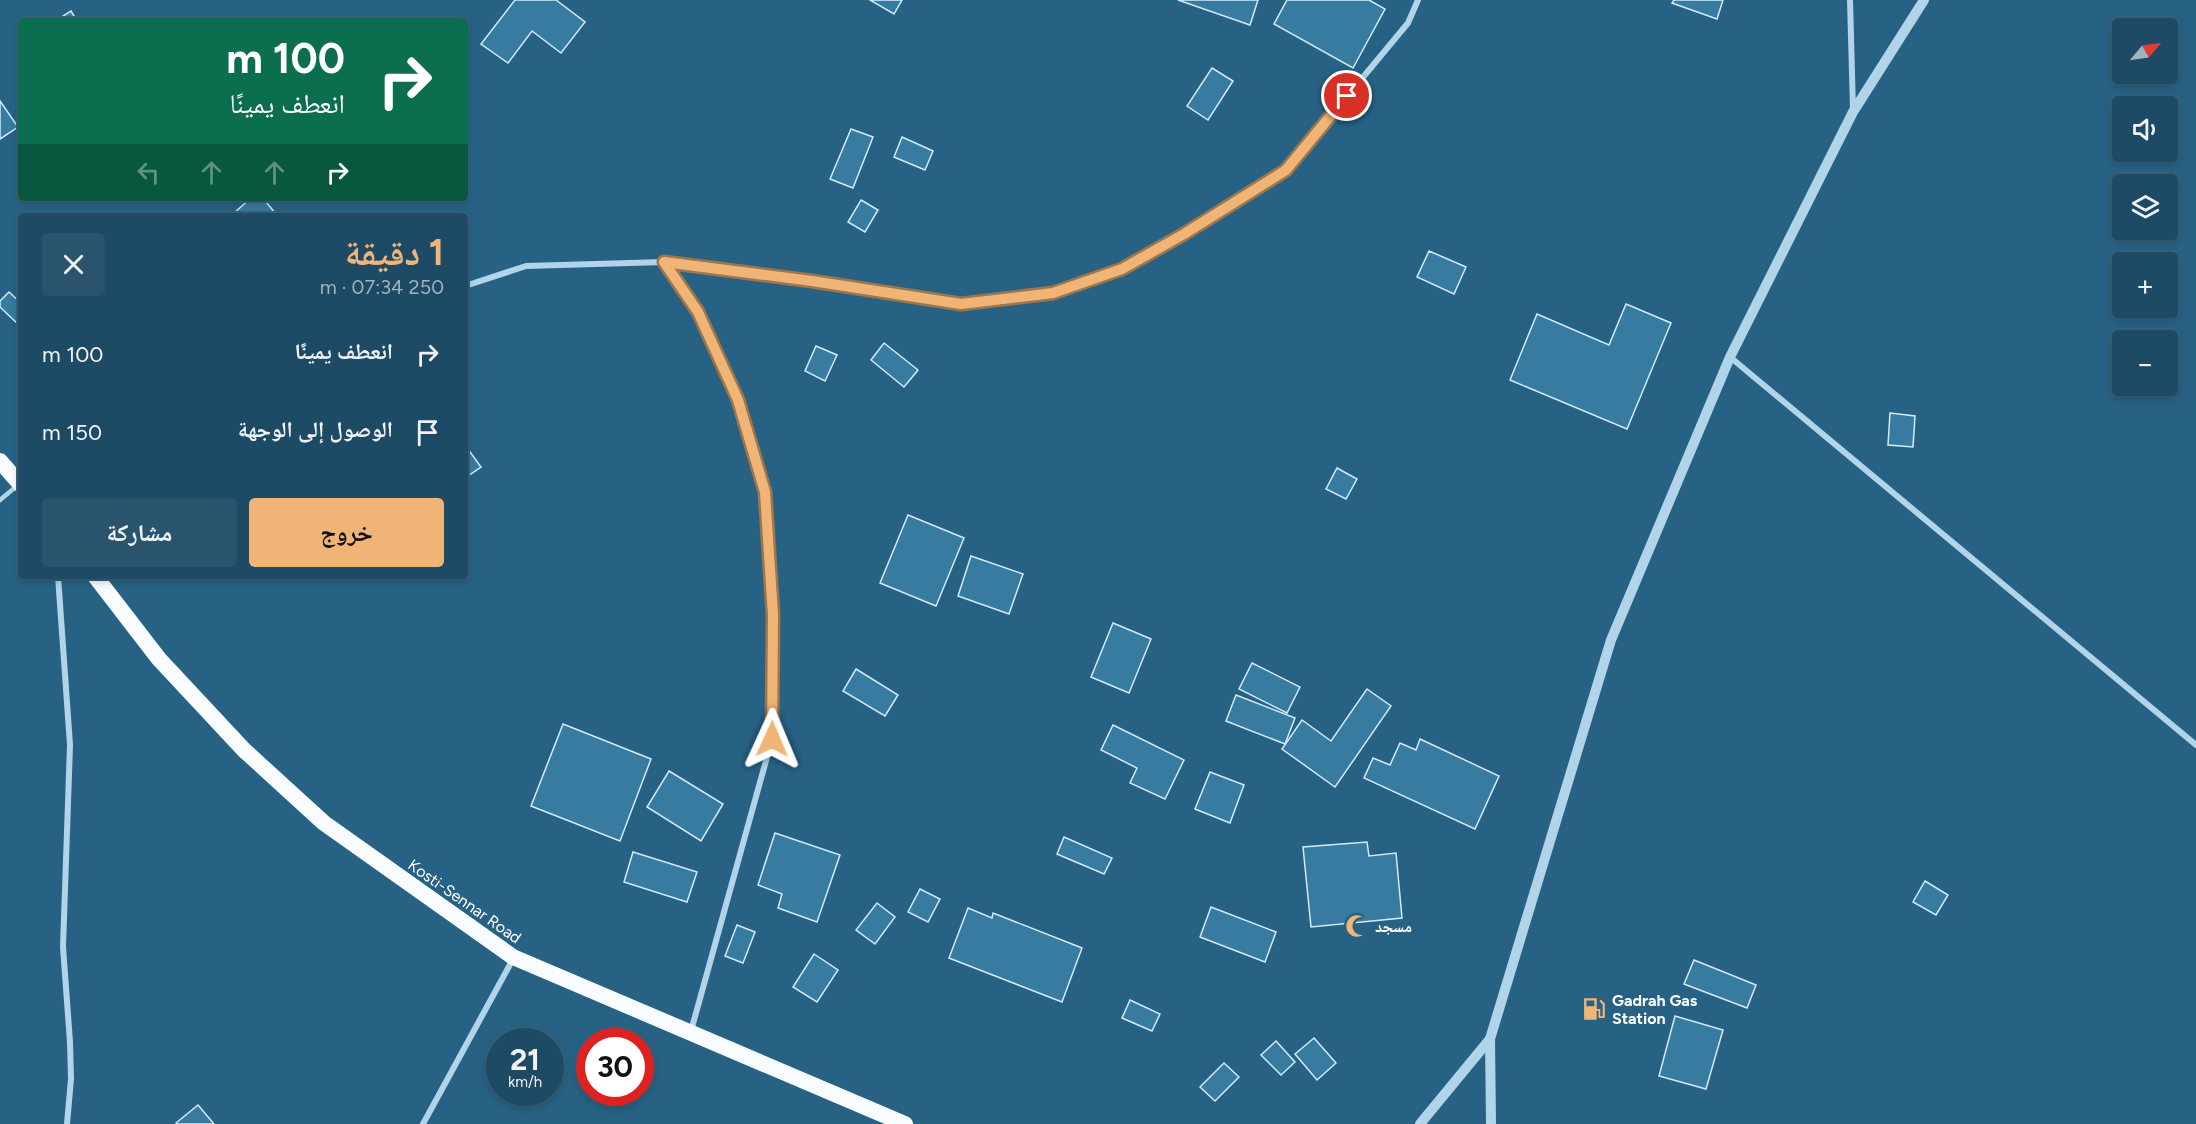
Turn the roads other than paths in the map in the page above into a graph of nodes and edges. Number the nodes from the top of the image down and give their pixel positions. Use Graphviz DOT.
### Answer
graph roads {
  1 [pos="1418,0"];
  2 [pos="1850,0"];
  3 [pos="1924,0"];
  4 [pos="1853,112"];
  5 [pos="664,262"];
  6 [pos="468,285"];
  7 [pos="1730,357"];
  8 [pos="0,460"];
  9 [pos="18,482"];
  10 [pos="18,486"];
  11 [pos="0,500"];
  12 [pos="58,579"];
  13 [pos="97,579"];
  14 [pos="2196,745"];
  15 [pos="513,957"];
  16 [pos="691,1033"];
  17 [pos="1490,1039"];
  18 [pos="67,1124"];
  19 [pos="423,1124"];
  20 [pos="905,1124"];
  21 [pos="1420,1124"];
  22 [pos="1491,1124"];
  1 -- 5 [label="street"];
  2 -- 4 [label="street"];
  3 -- 4 [label="street"];
  4 -- 7 [label="street"];
  5 -- 6 [label="street"];
  5 -- 16 [label="street"];
  7 -- 14 [label="street"];
  7 -- 17 [label="street"];
  8 -- 9 [label="highway"];
  10 -- 11 [label="lane"];
  12 -- 18 [label="street"];
  13 -- 15 [label="highway, Kosti-Sennar Road"];
  15 -- 16 [label="highway, Kosti-Sennar Road"];
  15 -- 19 [label="street"];
  16 -- 20 [label="highway, Kosti-Sennar Road"];
  17 -- 21 [label="street"];
  17 -- 22 [label="street"];
}
